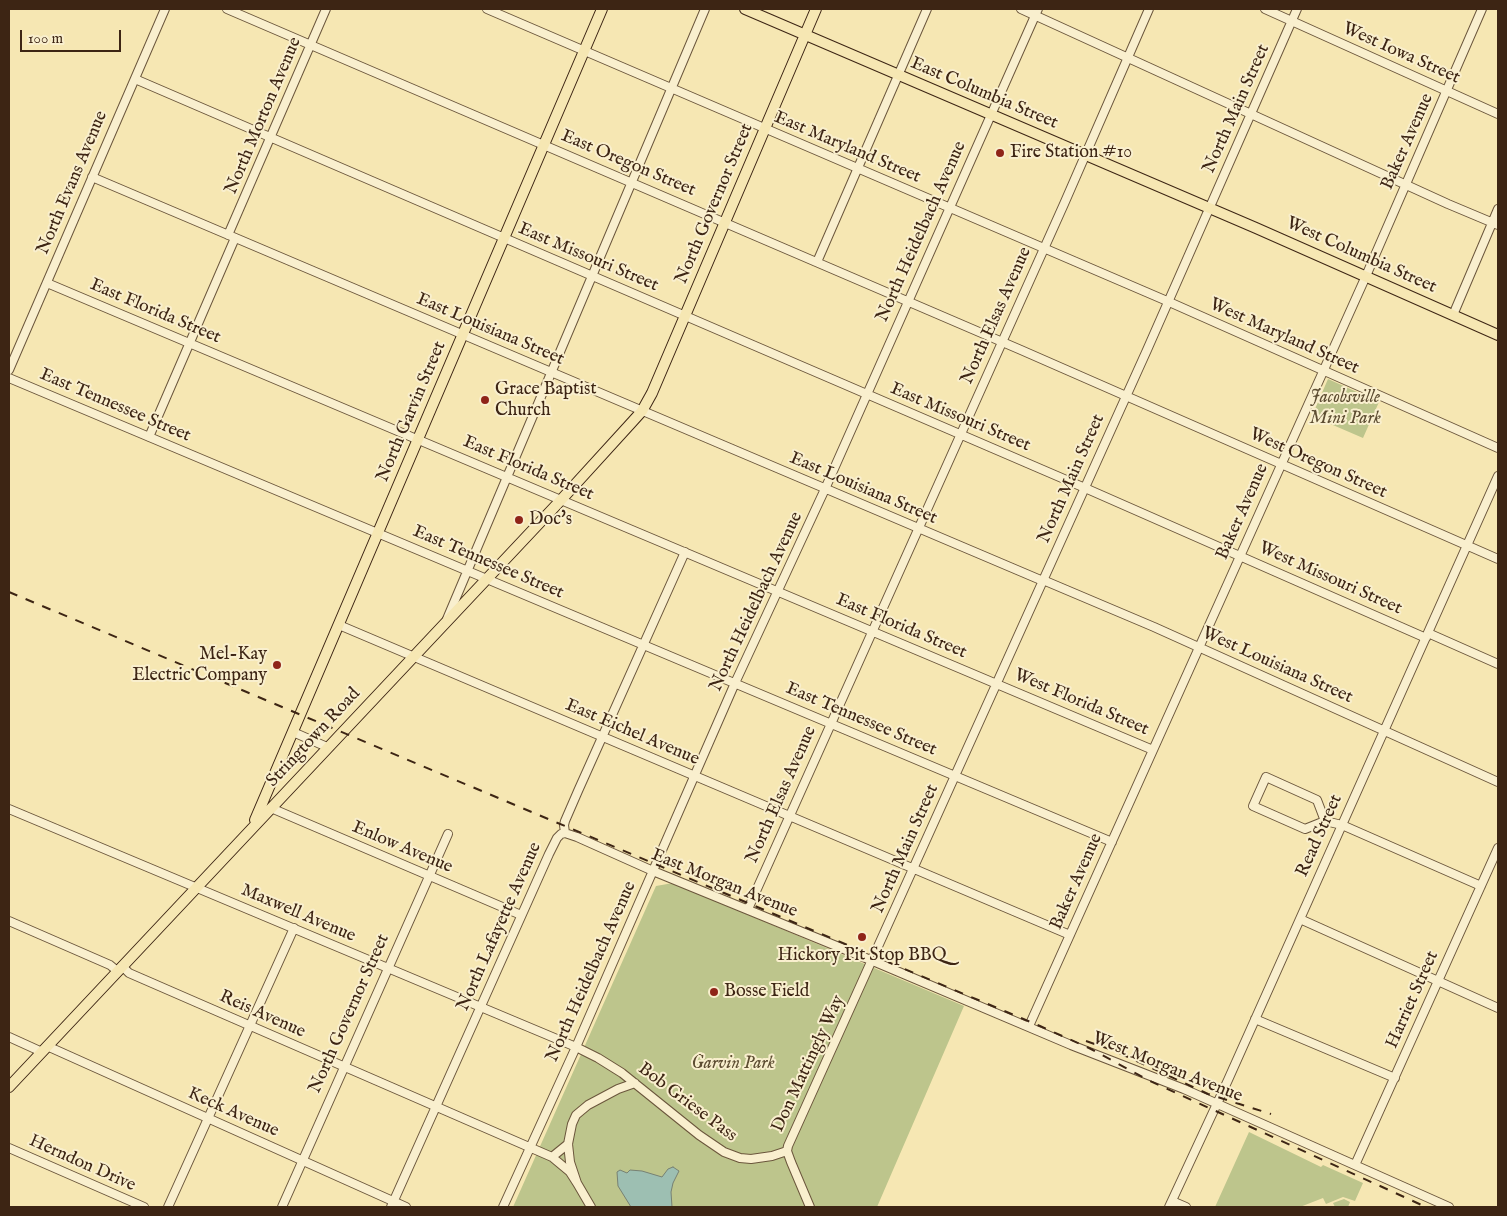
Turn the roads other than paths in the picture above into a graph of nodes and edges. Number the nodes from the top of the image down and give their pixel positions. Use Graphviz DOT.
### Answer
graph roads {
  1 [pos="166,9"];
  2 [pos="227,9"];
  3 [pos="326,9"];
  4 [pos="487,9"];
  5 [pos="602,9"];
  6 [pos="705,9"];
  7 [pos="745,9"];
  8 [pos="816,9"];
  9 [pos="927,9"];
  10 [pos="1021,9"];
  11 [pos="1149,9"];
  12 [pos="1265,9"];
  13 [pos="1297,9"];
  14 [pos="1482,9"];
  15 [pos="1037,12"];
  16 [pos="1292,21"];
  17 [pos="805,35"];
  18 [pos="311,44"];
  19 [pos="583,51"];
  20 [pos="1128,58"];
  21 [pos="899,75"];
  22 [pos="135,79"];
  23 [pos="672,89"];
  24 [pos="1447,91"];
  25 [pos="991,114"];
  26 [pos="1251,114"];
  27 [pos="1498,114"];
  28 [pos="765,129"];
  29 [pos="271,138"];
  30 [pos="544,144"];
  31 [pos="1085,156"];
  32 [pos="859,169"];
  33 [pos="92,177"];
  34 [pos="632,182"];
  35 [pos="1405,184"];
  36 [pos="950,208"];
  37 [pos="1210,209"];
  38 [pos="1498,209"];
  39 [pos="725,223"];
  40 [pos="1495,223"];
  41 [pos="232,236"];
  42 [pos="504,238"];
  43 [pos="1043,248"];
  44 [pos="817,262"];
  45 [pos="593,276"];
  46 [pos="1366,276"];
  47 [pos="47,283"];
  48 [pos="908,301"];
  49 [pos="1167,302"];
  50 [pos="1453,315"];
  51 [pos="685,316"];
  52 [pos="463,335"];
  53 [pos="1498,335"];
  54 [pos="1002,342"];
  55 [pos="190,343"];
  56 [pos="9,370"];
  57 [pos="1324,370"];
  58 [pos="551,372"];
  59 [pos="9,378"];
  60 [pos="866,394"];
  61 [pos="1126,395"];
  62 [pos="642,411"];
  63 [pos="960,434"];
  64 [pos="149,437"];
  65 [pos="418,439"];
  66 [pos="1498,448"];
  67 [pos="1281,464"];
  68 [pos="1498,476"];
  69 [pos="507,477"];
  70 [pos="1085,488"];
  71 [pos="825,489"];
  72 [pos="561,500"];
  73 [pos="918,528"];
  74 [pos="378,533"];
  75 [pos="1467,546"];
  76 [pos="685,552"];
  77 [pos="1240,556"];
  78 [pos="1498,559"];
  79 [pos="467,570"];
  80 [pos="486,578"];
  81 [pos="1043,581"];
  82 [pos="778,591"];
  83 [pos="446,621"];
  84 [pos="338,625"];
  85 [pos="872,631"];
  86 [pos="1427,635"];
  87 [pos="643,645"];
  88 [pos="1199,647"];
  89 [pos="413,657"];
  90 [pos="1498,664"];
  91 [pos="735,683"];
  92 [pos="997,684"];
  93 [pos="831,723"];
  94 [pos="1384,731"];
  95 [pos="293,732"];
  96 [pos="602,737"];
  97 [pos="328,747"];
  98 [pos="1153,750"];
  99 [pos="695,776"];
  100 [pos="956,776"];
  101 [pos="1498,782"];
  102 [pos="271,808"];
  103 [pos="9,809"];
  104 [pos="789,816"];
  105 [pos="1325,821"];
  106 [pos="1342,825"];
  107 [pos="251,828"];
  108 [pos="564,833"];
  109 [pos="448,834"];
  110 [pos="1112,842"];
  111 [pos="1498,848"];
  112 [pos="913,869"];
  113 [pos="653,871"];
  114 [pos="429,876"];
  115 [pos="1481,886"];
  116 [pos="196,887"];
  117 [pos="748,910"];
  118 [pos="520,915"];
  119 [pos="1300,919"];
  120 [pos="9,921"];
  121 [pos="294,928"];
  122 [pos="1070,935"];
  123 [pos="873,961"];
  124 [pos="122,966"];
  125 [pos="388,968"];
  126 [pos="114,974"];
  127 [pos="1438,981"];
  128 [pos="481,1007"];
  129 [pos="1498,1008"];
  130 [pos="1255,1019"];
  131 [pos="250,1026"];
  132 [pos="1029,1026"];
  133 [pos="9,1037"];
  134 [pos="576,1047"];
  135 [pos="44,1049"];
  136 [pos="344,1067"];
  137 [pos="1395,1078"];
  138 [pos="635,1083"];
  139 [pos="9,1087"];
  140 [pos="1217,1103"];
  141 [pos="436,1107"];
  142 [pos="208,1118"];
  143 [pos="568,1144"];
  144 [pos="9,1148"];
  145 [pos="530,1148"];
  146 [pos="787,1151"];
  147 [pos="552,1156"];
  148 [pos="303,1161"];
  149 [pos="1355,1166"];
  150 [pos="578,1183"];
  151 [pos="392,1204"];
  152 [pos="1170,1204"];
  153 [pos="144,1207"];
  154 [pos="168,1207"];
  155 [pos="282,1207"];
  156 [pos="406,1207"];
  157 [pos="503,1207"];
  158 [pos="591,1207"];
  159 [pos="810,1207"];
  160 [pos="1186,1207"];
  161 [pos="1449,1207"];
  1 -- 22 [label="street, North Evans Avenue"];
  2 -- 18 [label="street, East Oregon Street"];
  3 -- 18 [label="street, North Morton Avenue"];
  4 -- 19 [label="street, East Maryland Street"];
  5 -- 19 [label="main road, North Garvin Street"];
  6 -- 23 [label="street"];
  7 -- 17 [label="main road, East Columbia Street"];
  8 -- 17 [label="main road, North Governor Street"];
  9 -- 21 [label="street"];
  10 -- 15 [label="street"];
  11 -- 20 [label="street, North Elsas Avenue"];
  12 -- 16 [label="street, West Iowa Street"];
  13 -- 16 [label="street, North Main Street"];
  14 -- 24 [label="street, Baker Avenue"];
  15 -- 20 [label="street"];
  15 -- 25 [label="street, North Heidelbach Avenue"];
  16 -- 24 [label="street, West Iowa Street"];
  16 -- 26 [label="street, North Main Street"];
  17 -- 21 [label="main road, East Columbia Street"];
  17 -- 28 [label="main road, North Governor Street"];
  18 -- 29 [label="street, North Morton Avenue"];
  18 -- 30 [label="street, East Oregon Street"];
  19 -- 23 [label="street, East Maryland Street"];
  19 -- 30 [label="main road, North Garvin Street"];
  20 -- 26 [label="street"];
  20 -- 31 [label="street, North Elsas Avenue"];
  21 -- 25 [label="main road, East Columbia Street"];
  21 -- 32 [label="street"];
  22 -- 29 [label="street, East Missouri Street"];
  22 -- 33 [label="street, North Evans Avenue"];
  23 -- 28 [label="street, East Maryland Street"];
  23 -- 34 [label="street"];
  24 -- 27 [label="street, West Iowa Street"];
  24 -- 35 [label="street, Baker Avenue"];
  25 -- 31 [label="main road, East Columbia Street"];
  25 -- 36 [label="street, North Heidelbach Avenue"];
  26 -- 35 [label="street"];
  26 -- 37 [label="street, North Main Street"];
  28 -- 32 [label="street, East Maryland Street"];
  28 -- 39 [label="main road, North Governor Street"];
  29 -- 41 [label="street, North Morton Avenue"];
  29 -- 42 [label="street, East Missouri Street"];
  30 -- 34 [label="street, East Oregon Street"];
  30 -- 42 [label="main road, North Garvin Street"];
  31 -- 37 [label="main road, East Columbia Street"];
  31 -- 43 [label="street, North Elsas Avenue"];
  32 -- 36 [label="street, East Maryland Street"];
  32 -- 44 [label="street"];
  33 -- 41 [label="street, East Louisiana Street"];
  33 -- 47 [label="street, North Evans Avenue"];
  34 -- 39 [label="street, East Oregon Street"];
  34 -- 45 [label="street"];
  35 -- 40 [label="street"];
  35 -- 46 [label="street, Baker Avenue"];
  36 -- 43 [label="street, East Maryland Street"];
  36 -- 48 [label="street, North Heidelbach Avenue"];
  37 -- 46 [label="main road, West Columbia Street"];
  37 -- 49 [label="street, North Main Street"];
  38 -- 40 [label="street"];
  39 -- 44 [label="street, East Oregon Street"];
  39 -- 51 [label="main road, North Governor Street"];
  40 -- 50 [label="street"];
  41 -- 52 [label="street, East Louisiana Street"];
  41 -- 55 [label="street, North Morton Avenue"];
  42 -- 45 [label="street, East Missouri Street"];
  42 -- 52 [label="main road, North Garvin Street"];
  43 -- 49 [label="street, East Maryland Street"];
  43 -- 54 [label="street, North Elsas Avenue"];
  44 -- 48 [label="street, East Oregon Street"];
  45 -- 51 [label="street, East Missouri Street"];
  45 -- 58 [label="street"];
  46 -- 50 [label="main road, West Columbia Street"];
  46 -- 57 [label="street, Baker Avenue"];
  47 -- 55 [label="street, East Florida Street"];
  47 -- 56 [label="street, North Evans Avenue"];
  48 -- 54 [label="street, East Oregon Street"];
  48 -- 60 [label="street, North Heidelbach Avenue"];
  49 -- 57 [label="street, West Maryland Street"];
  49 -- 61 [label="street, North Main Street"];
  50 -- 53 [label="main road, West Columbia Street"];
  51 -- 60 [label="street, East Missouri Street"];
  51 -- 62 [label="main road, North Governor Street"];
  52 -- 58 [label="street, East Louisiana Street"];
  52 -- 65 [label="main road, North Garvin Street"];
  54 -- 61 [label="street, East Oregon Street"];
  54 -- 63 [label="street, North Elsas Avenue"];
  55 -- 64 [label="street, North Morton Avenue"];
  55 -- 65 [label="street, East Florida Street"];
  57 -- 66 [label="street, West Maryland Street"];
  57 -- 67 [label="street, Baker Avenue"];
  58 -- 62 [label="street, East Louisiana Street"];
  58 -- 69 [label="street"];
  59 -- 64 [label="street, East Tennessee Street"];
  60 -- 63 [label="street, East Missouri Street"];
  60 -- 71 [label="street, North Heidelbach Avenue"];
  61 -- 67 [label="street, West Oregon Street"];
  61 -- 70 [label="street, North Main Street"];
  62 -- 71 [label="street, East Louisiana Street"];
  62 -- 72 [label="main road, Stringtown Road"];
  63 -- 70 [label="street, East Missouri Street"];
  63 -- 73 [label="street, North Elsas Avenue"];
  64 -- 74 [label="street, East Tennessee Street"];
  65 -- 69 [label="street, East Florida Street"];
  65 -- 74 [label="main road, North Garvin Street"];
  67 -- 75 [label="street, West Oregon Street"];
  67 -- 77 [label="street, Baker Avenue"];
  68 -- 75 [label="street, Read Street"];
  69 -- 72 [label="street, East Florida Street"];
  69 -- 79 [label="street"];
  70 -- 77 [label="street, West Missouri Street"];
  70 -- 81 [label="street, North Main Street"];
  71 -- 73 [label="street, East Louisiana Street"];
  71 -- 82 [label="street, North Heidelbach Avenue"];
  72 -- 76 [label="street, East Florida Street"];
  72 -- 80 [label="main road, Stringtown Road"];
  73 -- 81 [label="street, East Louisiana Street"];
  73 -- 85 [label="street, North Elsas Avenue"];
  74 -- 79 [label="street, East Tennessee Street"];
  74 -- 84 [label="main road, North Garvin Street"];
  75 -- 78 [label="street, West Oregon Street"];
  75 -- 86 [label="street, Read Street"];
  76 -- 82 [label="street, East Florida Street"];
  76 -- 87 [label="street, North Lafayette Avenue"];
  77 -- 86 [label="street, West Missouri Street"];
  77 -- 88 [label="street, Baker Avenue"];
  79 -- 80 [label="street, East Tennessee Street"];
  79 -- 83 [label="street"];
  80 -- 83 [label="main road, Stringtown Road"];
  80 -- 87 [label="street, East Tennessee Street"];
  81 -- 88 [label="street, West Louisiana Street"];
  81 -- 92 [label="street, North Main Street"];
  82 -- 85 [label="street, East Florida Street"];
  82 -- 91 [label="street, North Heidelbach Avenue"];
  83 -- 89 [label="main road, Stringtown Road"];
  84 -- 89 [label="street, East Eichel Avenue"];
  84 -- 95 [label="main road, North Garvin Street"];
  85 -- 92 [label="street, East Florida Street"];
  85 -- 93 [label="street, North Elsas Avenue"];
  86 -- 90 [label="street, West Missouri Street"];
  86 -- 94 [label="street, Read Street"];
  87 -- 91 [label="street, East Tennessee Street"];
  87 -- 96 [label="street, North Lafayette Avenue"];
  88 -- 94 [label="street, West Louisiana Street"];
  88 -- 98 [label="street, Baker Avenue"];
  89 -- 96 [label="street, East Eichel Avenue"];
  89 -- 97 [label="main road, Stringtown Road"];
  91 -- 93 [label="street, East Tennessee Street"];
  91 -- 99 [label="street, North Heidelbach Avenue"];
  92 -- 98 [label="street, West Florida Street"];
  92 -- 100 [label="street, North Main Street"];
  93 -- 100 [label="street, East Tennessee Street"];
  93 -- 104 [label="street, North Elsas Avenue"];
  94 -- 101 [label="street, West Louisiana Street"];
  94 -- 106 [label="street, Read Street"];
  95 -- 97 [label="street"];
  95 -- 107 [label="main road, North Garvin Street"];
  96 -- 99 [label="street, East Eichel Avenue"];
  96 -- 108 [label="street, North Lafayette Avenue"];
  97 -- 102 [label="main road, Stringtown Road"];
  98 -- 110 [label="street, Baker Avenue"];
  99 -- 104 [label="street, East Eichel Avenue"];
  99 -- 113 [label="street, North Heidelbach Avenue"];
  100 -- 110 [label="street, East Tennessee Street"];
  100 -- 112 [label="street, North Main Street"];
  102 -- 107 [label="main road, Stringtown Road"];
  102 -- 114 [label="street, Enlow Avenue"];
  103 -- 116 [label="street, Maxwell Avenue"];
  104 -- 112 [label="street, East Eichel Avenue"];
  104 -- 117 [label="street, North Elsas Avenue"];
  105 -- 105 [label="street"];
  105 -- 106 [label="street"];
  106 -- 115 [label="street"];
  106 -- 119 [label="street, Read Street"];
  107 -- 116 [label="main road, Stringtown Road"];
  108 -- 113 [label="street, East Morgan Avenue"];
  108 -- 118 [label="street, North Lafayette Avenue"];
  109 -- 114 [label="street, North Governor Street"];
  110 -- 122 [label="street, Baker Avenue"];
  111 -- 115 [label="street, Harriet Street"];
  112 -- 122 [label="street, East Eichel Avenue"];
  112 -- 123 [label="street, North Main Street"];
  113 -- 117 [label="street, East Morgan Avenue"];
  113 -- 134 [label="street, North Heidelbach Avenue"];
  114 -- 118 [label="street, Enlow Avenue"];
  114 -- 125 [label="street, North Governor Street"];
  115 -- 127 [label="street, Harriet Street"];
  116 -- 121 [label="street, Maxwell Avenue"];
  116 -- 124 [label="main road, Stringtown Road"];
  117 -- 123 [label="street, East Morgan Avenue"];
  118 -- 128 [label="street, North Lafayette Avenue"];
  119 -- 127 [label="street"];
  119 -- 130 [label="street, Read Street"];
  120 -- 126 [label="street"];
  121 -- 125 [label="street, Maxwell Avenue"];
  121 -- 131 [label="street"];
  122 -- 132 [label="street, Baker Avenue"];
  123 -- 132 [label="street, West Morgan Avenue"];
  123 -- 146 [label="street, Don Mattingly Way"];
  124 -- 126 [label="main road, Stringtown Road"];
  124 -- 131 [label="street, Reis Avenue"];
  125 -- 128 [label="street, Maxwell Avenue"];
  125 -- 136 [label="street, North Governor Street"];
  126 -- 135 [label="main road, Stringtown Road"];
  127 -- 129 [label="street"];
  127 -- 137 [label="street, Harriet Street"];
  128 -- 134 [label="street, Maxwell Avenue"];
  128 -- 141 [label="street, North Lafayette Avenue"];
  130 -- 137 [label="street"];
  130 -- 140 [label="street, Read Street"];
  131 -- 136 [label="street, Reis Avenue"];
  131 -- 142 [label="street"];
  132 -- 140 [label="street, West Morgan Avenue"];
  133 -- 135 [label="street, Keck Avenue"];
  134 -- 138 [label="street, Bob Griese Pass"];
  134 -- 145 [label="street, North Heidelbach Avenue"];
  135 -- 139 [label="main road, Stringtown Road"];
  135 -- 142 [label="street, Keck Avenue"];
  136 -- 141 [label="street, Reis Avenue"];
  136 -- 148 [label="street, North Governor Street"];
  137 -- 149 [label="street, Harriet Street"];
  138 -- 143 [label="street"];
  138 -- 146 [label="street, Bob Griese Pass"];
  140 -- 149 [label="street, West Morgan Avenue"];
  140 -- 152 [label="street, Read Street"];
  141 -- 145 [label="street, Reis Avenue"];
  141 -- 151 [label="street, North Lafayette Avenue"];
  142 -- 148 [label="street, Keck Avenue"];
  142 -- 154 [label="street"];
  143 -- 147 [label="street"];
  143 -- 150 [label="street"];
  144 -- 153 [label="street, Herndon Drive"];
  145 -- 147 [label="street, Reis Avenue"];
  145 -- 157 [label="street, North Heidelbach Avenue"];
  146 -- 159 [label="street, Don Mattingly Way"];
  147 -- 150 [label="street"];
  148 -- 151 [label="street, Keck Avenue"];
  148 -- 155 [label="street, North Governor Street"];
  149 -- 161 [label="street, West Morgan Avenue"];
  150 -- 158 [label="street"];
  151 -- 156 [label="street, Keck Avenue"];
  152 -- 160 [label="street"];
}
